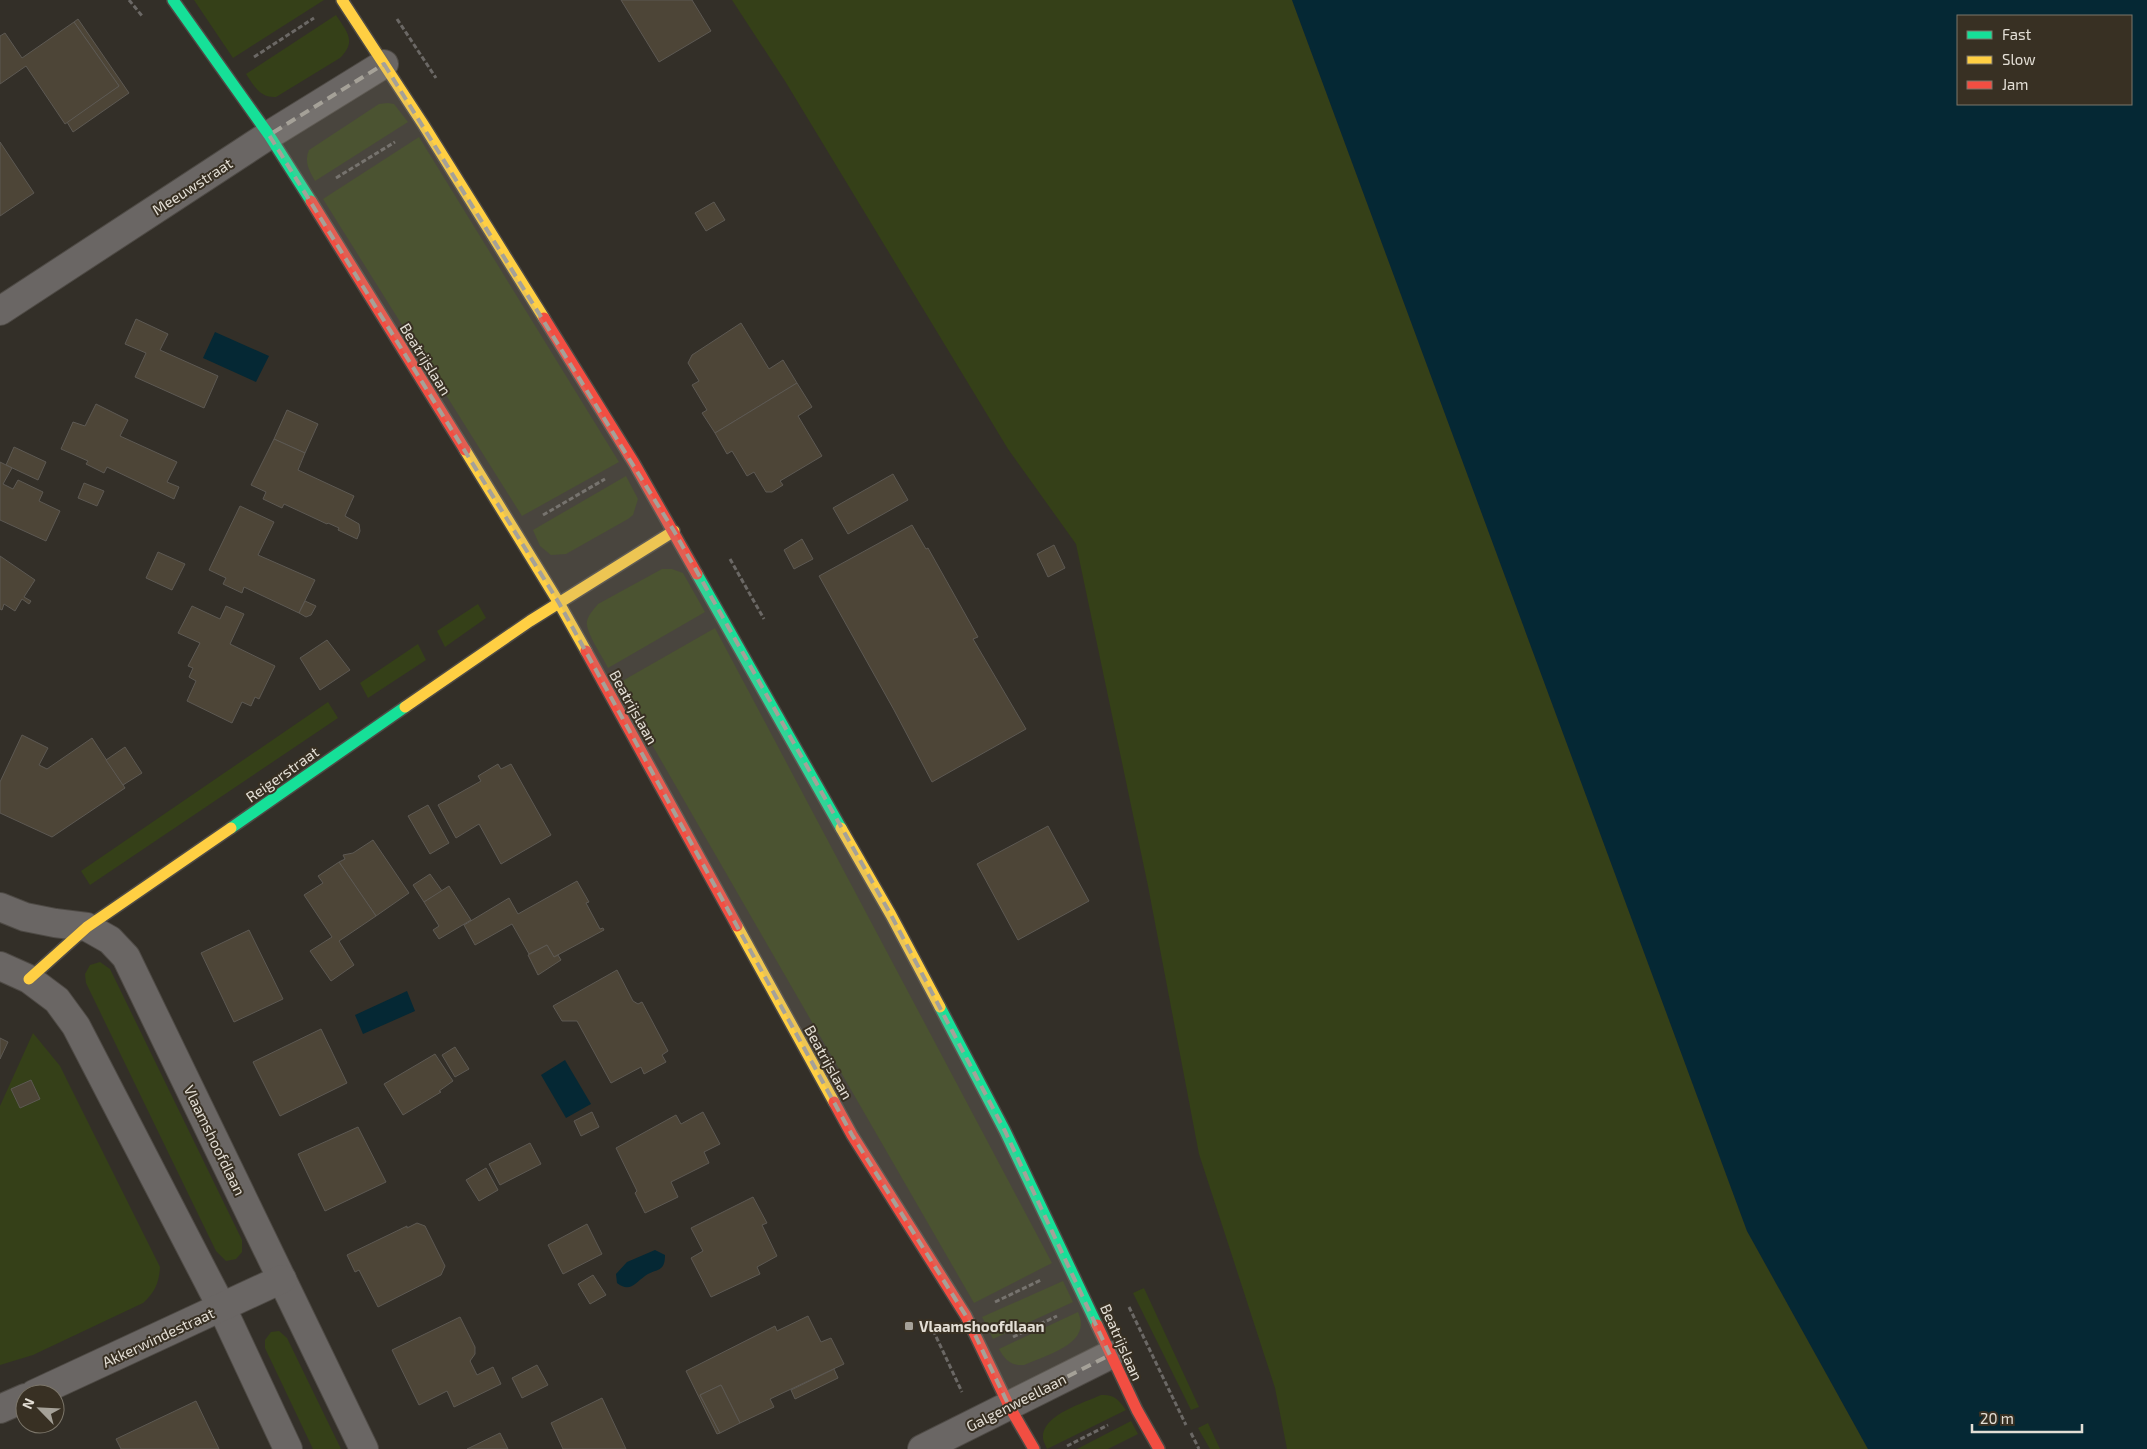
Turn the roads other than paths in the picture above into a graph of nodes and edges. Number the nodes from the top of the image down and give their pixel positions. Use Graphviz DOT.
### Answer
graph roads {
  1 [pos="173,0"];
  2 [pos="342,0"];
  3 [pos="384,64"];
  4 [pos="269,135"];
  5 [pos="0,311"];
  6 [pos="674,531"];
  7 [pos="559,603"];
  8 [pos="0,907"];
  9 [pos="87,927"];
  10 [pos="0,966"];
  11 [pos="29,980"];
  12 [pos="282,1279"];
  13 [pos="222,1308"];
  14 [pos="1110,1355"];
  15 [pos="56,1384"];
  16 [pos="15,1402"];
  17 [pos="1009,1406"];
  18 [pos="0,1409"];
  19 [pos="288,1449"];
  20 [pos="364,1449"];
  21 [pos="922,1449"];
  22 [pos="1034,1449"];
  23 [pos="1159,1449"];
  1 -- 4 [label="street, Beatrijslaan"];
  2 -- 3 [label="street, Beatrijslaan"];
  3 -- 4 [label="street, Meeuwstraat"];
  3 -- 6 [label="street, Beatrijslaan"];
  4 -- 5 [label="street, Meeuwstraat"];
  4 -- 7 [label="street, Beatrijslaan"];
  6 -- 7 [label="street, Reigerstraat"];
  6 -- 14 [label="street, Beatrijslaan"];
  7 -- 9 [label="street, Reigerstraat"];
  7 -- 17 [label="street, Beatrijslaan"];
  8 -- 9 [label="street, Vlaamshoofdlaan"];
  9 -- 11 [label="street, Reigerstraat"];
  9 -- 12 [label="street, Vlaamshoofdlaan"];
  10 -- 11 [label="street"];
  11 -- 13 [label="street"];
  12 -- 13 [label="street, Akkerwindestraat"];
  12 -- 20 [label="street, Vlaamshoofdlaan"];
  13 -- 15 [label="street, Akkerwindestraat"];
  13 -- 19 [label="street"];
  14 -- 17 [label="street, Galgenweellaan"];
  14 -- 23 [label="street, Beatrijslaan"];
  16 -- 18 [label="street"];
  17 -- 21 [label="street, Galgenweellaan"];
  17 -- 22 [label="street, Beatrijslaan"];
}
